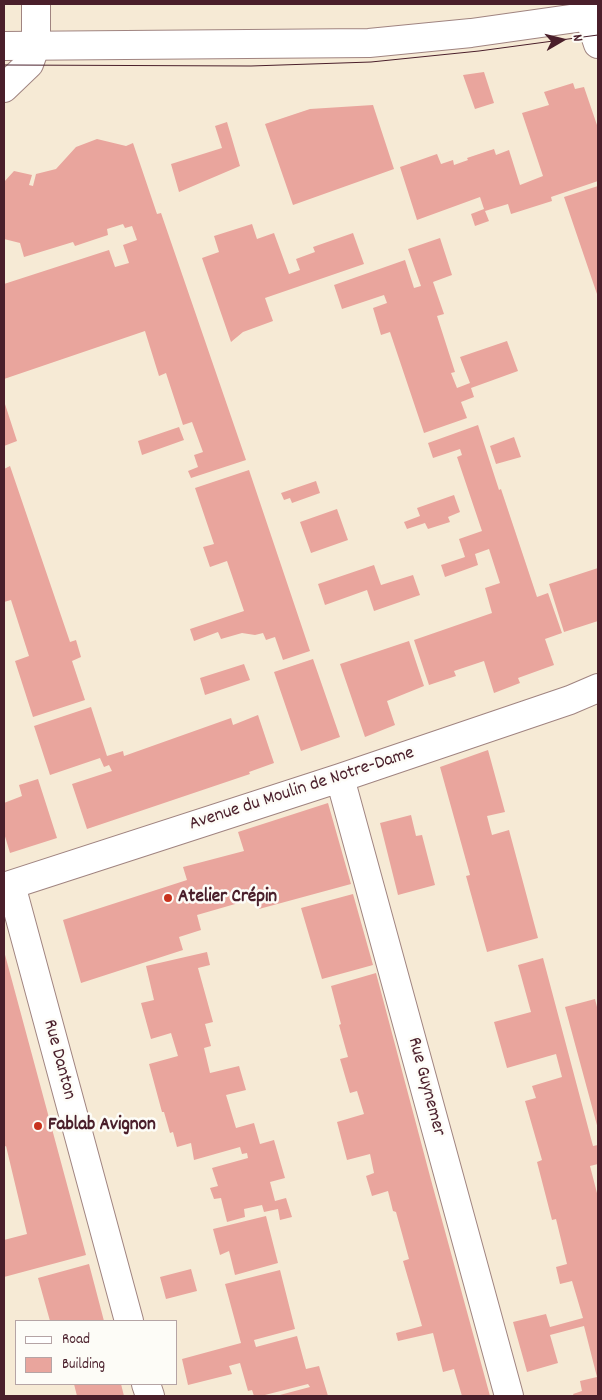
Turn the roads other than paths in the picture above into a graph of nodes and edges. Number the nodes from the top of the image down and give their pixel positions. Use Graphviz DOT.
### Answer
graph roads {
  1 [pos="36,4"];
  2 [pos="594,16"];
  3 [pos="598,44"];
  4 [pos="36,45"];
  5 [pos="4,46"];
  6 [pos="4,88"];
  7 [pos="598,688"];
  8 [pos="340,778"];
  9 [pos="7,886"];
  10 [pos="129,1320"];
  11 [pos="509,1396"];
  1 -- 4 [label="street"];
  2 -- 3 [label="street"];
  2 -- 4 [label="street"];
  4 -- 5 [label="street"];
  4 -- 6 [label="street"];
  7 -- 8 [label="street, Avenue du Moulin de Notre-Dame"];
  8 -- 9 [label="street, Avenue du Moulin de Notre-Dame"];
  8 -- 11 [label="street, Rue Guynemer"];
  9 -- 10 [label="street, Rue Danton"];
}
